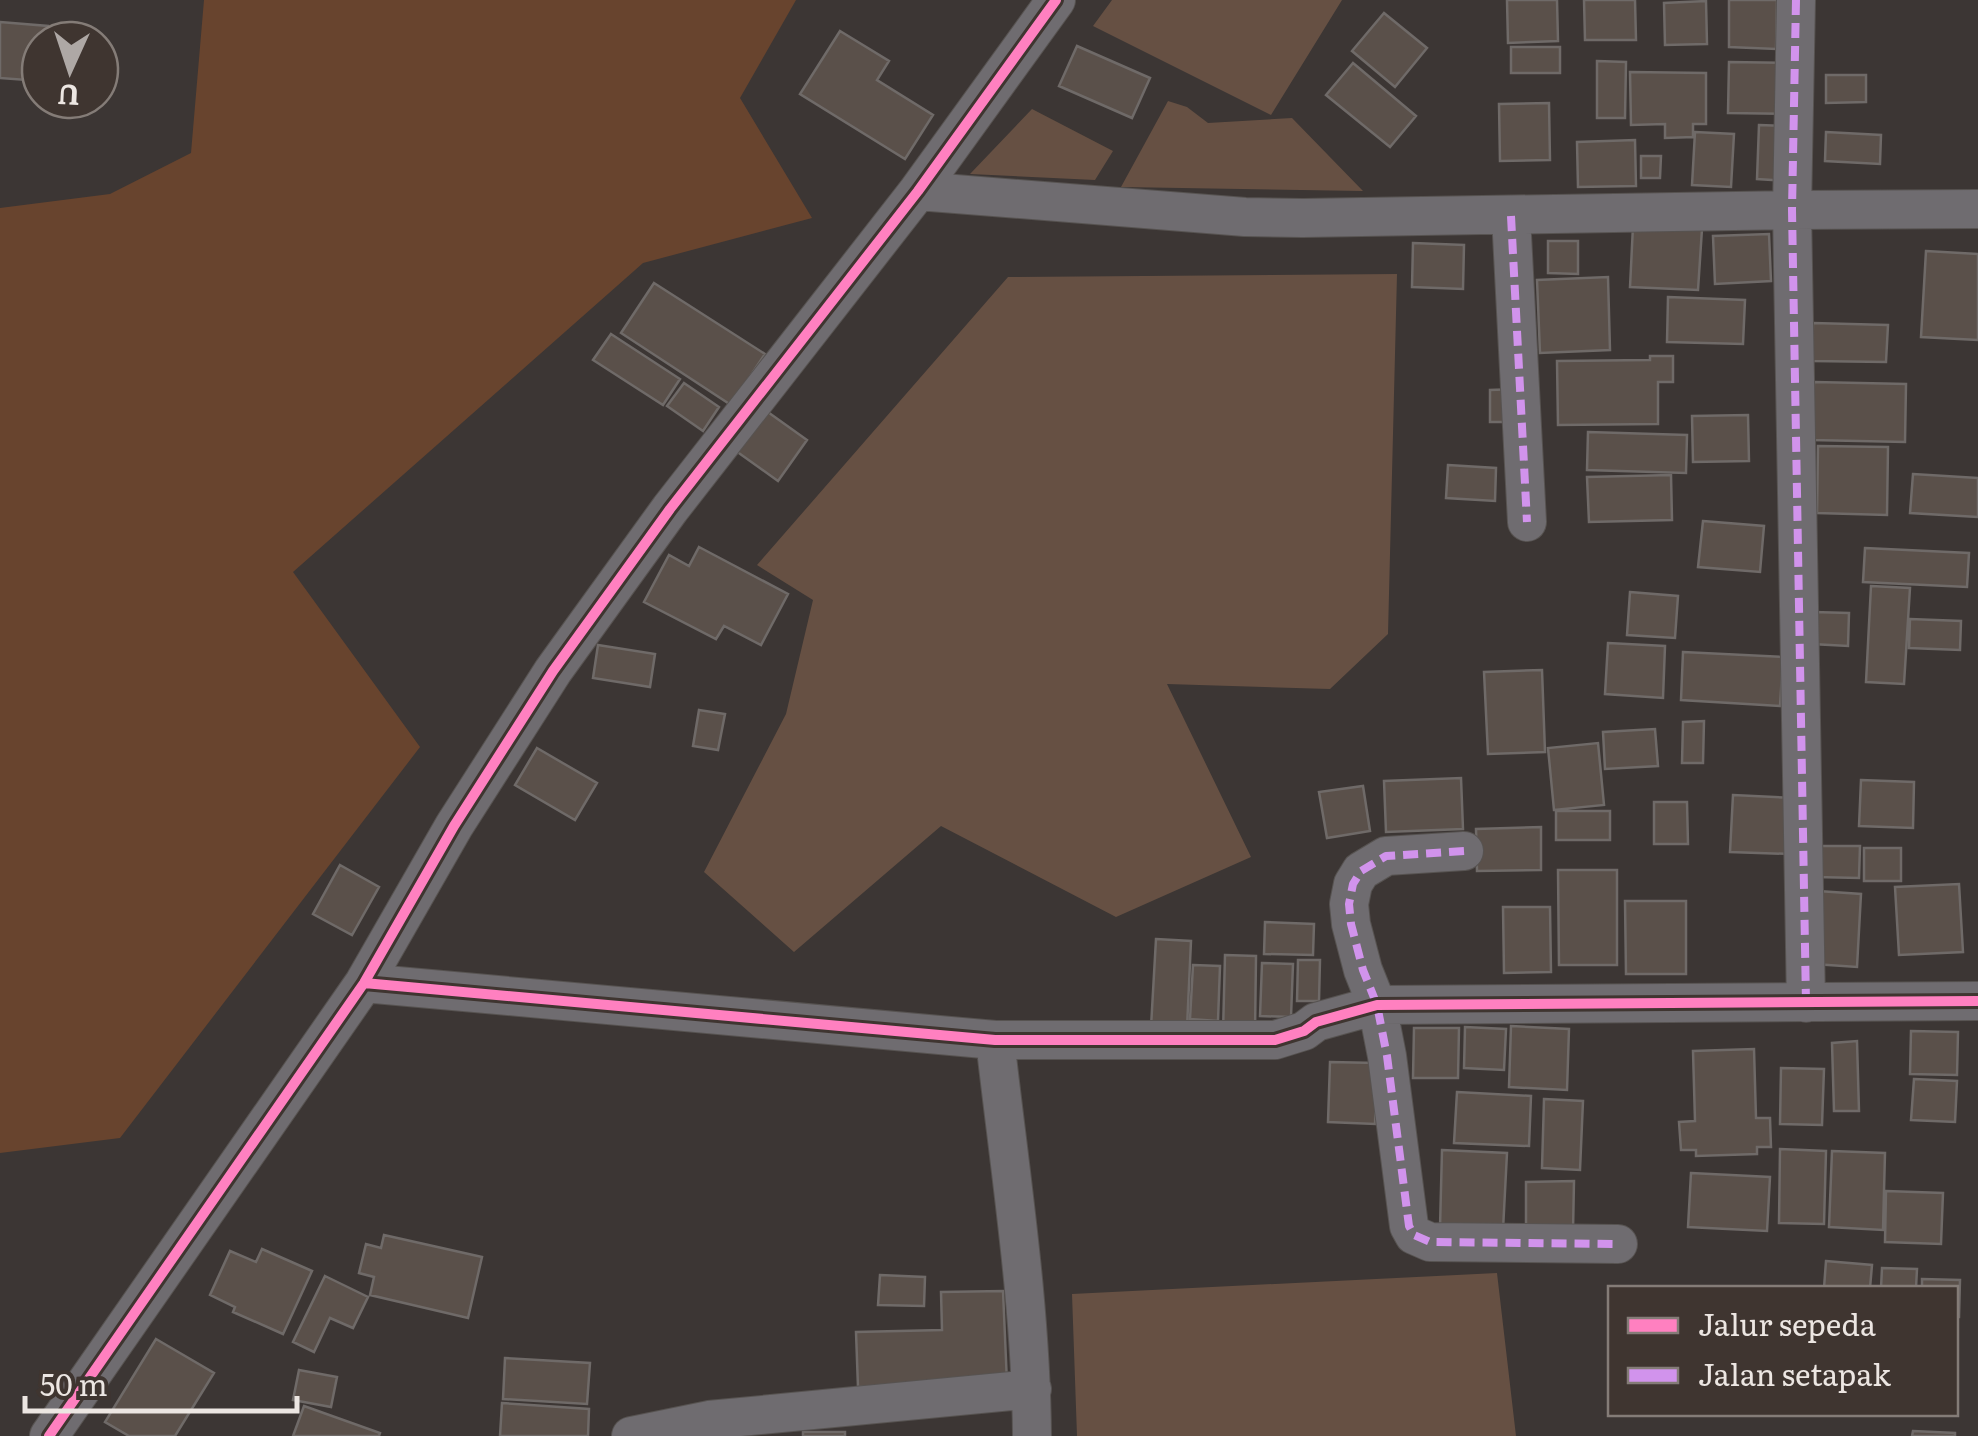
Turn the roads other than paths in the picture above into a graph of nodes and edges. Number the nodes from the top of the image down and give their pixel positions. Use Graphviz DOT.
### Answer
graph roads {
  1 [pos="1056,0"];
  2 [pos="1796,0"];
  3 [pos="918,191"];
  4 [pos="1978,209"];
  5 [pos="1792,210"];
  6 [pos="1512,216"];
  7 [pos="1528,522"];
  8 [pos="1464,851"];
  9 [pos="364,982"];
  10 [pos="1978,1001"];
  11 [pos="1806,1002"];
  12 [pos="1377,1005"];
  13 [pos="995,1040"];
  14 [pos="1618,1244"];
  15 [pos="1032,1390"];
  16 [pos="49,1436"];
  17 [pos="631,1436"];
  18 [pos="1032,1436"];
  1 -- 3 [label="street"];
  2 -- 5 [label="street"];
  3 -- 6 [label="street"];
  3 -- 9 [label="street"];
  4 -- 5 [label="street"];
  5 -- 6 [label="street"];
  5 -- 11 [label="street"];
  6 -- 7 [label="street"];
  8 -- 12 [label="street"];
  9 -- 13 [label="street"];
  9 -- 16 [label="street"];
  10 -- 11 [label="street"];
  11 -- 12 [label="street"];
  12 -- 13 [label="street"];
  12 -- 14 [label="street"];
  13 -- 15 [label="street"];
  15 -- 17 [label="street"];
  15 -- 18 [label="street"];
}
